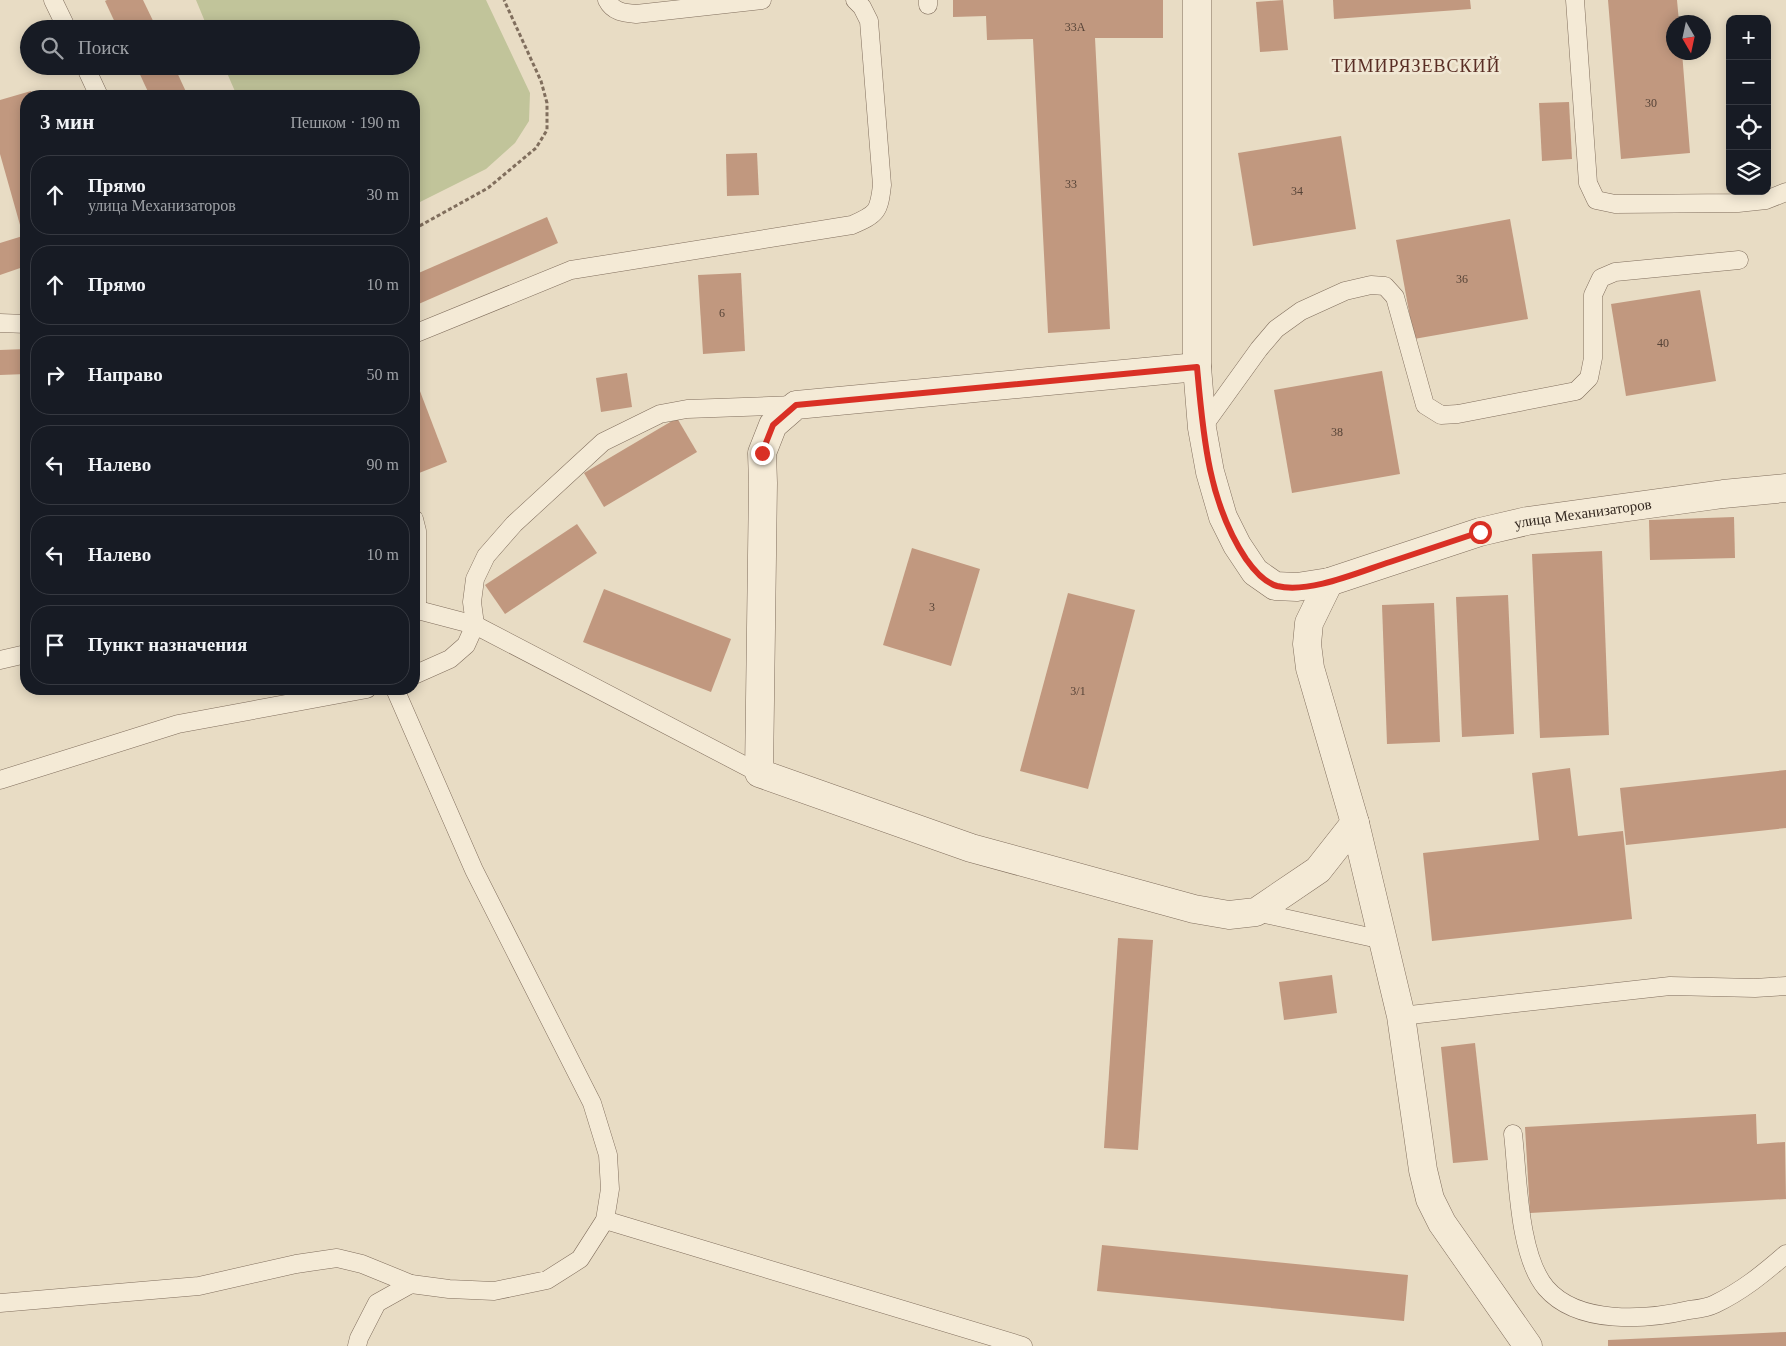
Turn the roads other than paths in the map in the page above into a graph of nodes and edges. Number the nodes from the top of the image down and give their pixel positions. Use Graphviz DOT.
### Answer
graph roads {
  1 [pos="53,0"];
  2 [pos="607,0"];
  3 [pos="762,0"];
  4 [pos="855,0"];
  5 [pos="1198,0"];
  6 [pos="1575,0"];
  7 [pos="63,20"];
  8 [pos="89,75"];
  9 [pos="96,90"];
  10 [pos="1786,192"];
  11 [pos="1739,260"];
  12 [pos="0,323"];
  13 [pos="20,324"];
  14 [pos="420,332"];
  15 [pos="1197,367"];
  16 [pos="796,405"];
  17 [pos="1202,428"];
  18 [pos="1786,488"];
  19 [pos="1329,582"];
  20 [pos="420,611"];
  21 [pos="475,625"];
  22 [pos="20,655"];
  23 [pos="0,660"];
  24 [pos="420,672"];
  25 [pos="335,695"];
  26 [pos="397,695"];
  27 [pos="759,773"];
  28 [pos="0,780"];
  29 [pos="1355,823"];
  30 [pos="1256,912"];
  31 [pos="1383,940"];
  32 [pos="1786,986"];
  33 [pos="1401,1016"];
  34 [pos="1514,1134"];
  35 [pos="605,1220"];
  36 [pos="1786,1254"];
  37 [pos="411,1284"];
  38 [pos="0,1303"];
  39 [pos="357,1346"];
  40 [pos="1022,1346"];
  41 [pos="1528,1346"];
  1 -- 7 [label="lane"];
  2 -- 3 [label="lane"];
  4 -- 14 [label="lane"];
  5 -- 15 [label="street, улица Механизаторов"];
  6 -- 10 [label="lane"];
  8 -- 9 [label="lane"];
  11 -- 17 [label="lane"];
  12 -- 13 [label="lane"];
  15 -- 16 [label="street"];
  15 -- 17 [label="street, улица Механизаторов"];
  16 -- 21 [label="lane"];
  16 -- 27 [label="street"];
  17 -- 19 [label="street, улица Механизаторов"];
  18 -- 19 [label="street, улица Механизаторов"];
  19 -- 29 [label="street"];
  20 -- 21 [label="lane"];
  21 -- 24 [label="lane"];
  21 -- 27 [label="lane"];
  22 -- 23 [label="lane"];
  25 -- 28 [label="lane"];
  26 -- 35 [label="lane"];
  27 -- 30 [label="street"];
  29 -- 30 [label="street"];
  29 -- 31 [label="street"];
  30 -- 31 [label="lane"];
  31 -- 33 [label="street"];
  32 -- 33 [label="lane"];
  33 -- 41 [label="street"];
  34 -- 36 [label="lane"];
  35 -- 37 [label="lane"];
  35 -- 40 [label="lane"];
  37 -- 38 [label="lane"];
  37 -- 39 [label="lane"];
}
